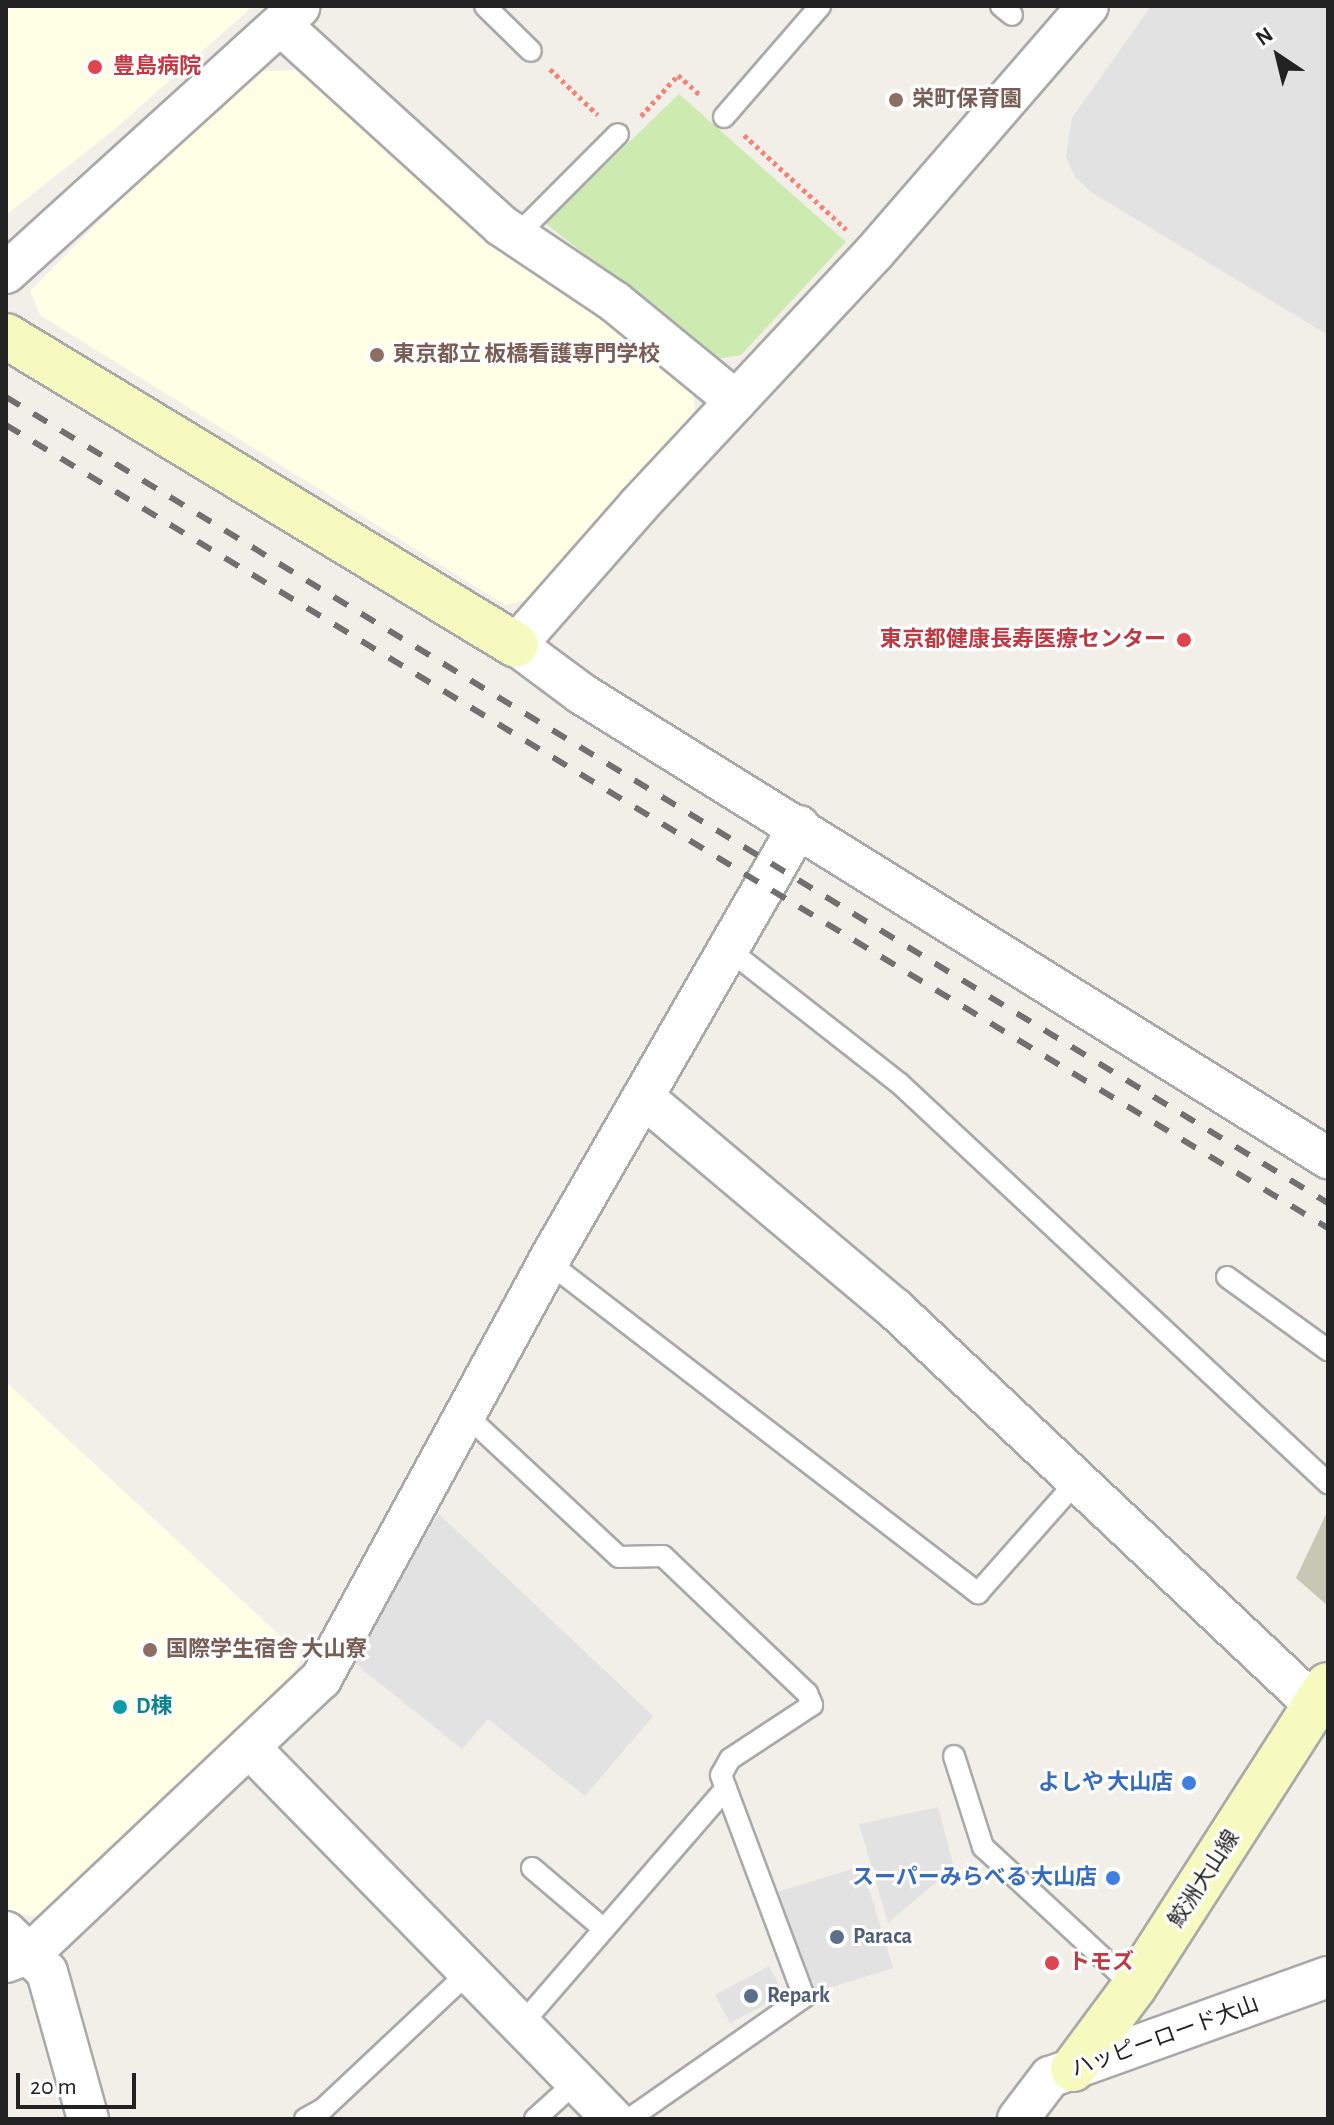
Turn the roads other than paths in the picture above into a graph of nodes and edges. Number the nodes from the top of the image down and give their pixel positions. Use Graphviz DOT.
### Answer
graph roads {
  1 [pos="485,6"];
  2 [pos="820,6"];
  3 [pos="1088,6"];
  4 [pos="291,16"];
  5 [pos="531,51"];
  6 [pos="724,117"];
  7 [pos="618,134"];
  8 [pos="516,236"];
  9 [pos="6,273"];
  10 [pos="6,336"];
  11 [pos="736,401"];
  12 [pos="516,645"];
  13 [pos="799,826"];
  14 [pos="728,949"];
  15 [pos="643,1097"];
  16 [pos="1328,1158"];
  17 [pos="548,1262"];
  18 [pos="1227,1277"];
  19 [pos="1328,1350"];
  20 [pos="465,1414"];
  21 [pos="1077,1481"];
  22 [pos="1328,1483"];
  23 [pos="1325,1691"];
  24 [pos="249,1747"];
  25 [pos="954,1756"];
  26 [pos="726,1788"];
  27 [pos="532,1868"];
  28 [pos="604,1929"];
  29 [pos="15,1949"];
  30 [pos="469,1972"];
  31 [pos="1328,1977"];
  32 [pos="1134,1987"];
  33 [pos="521,2025"];
  34 [pos="1073,2069"];
  35 [pos="577,2081"];
  36 [pos="88,2119"];
  37 [pos="305,2119"];
  38 [pos="535,2119"];
  39 [pos="613,2119"];
  40 [pos="629,2119"];
  41 [pos="1018,2119"];
  1 -- 5 [label="lane"];
  2 -- 6 [label="lane"];
  3 -- 11 [label="street"];
  4 -- 8 [label="street"];
  4 -- 9 [label="street"];
  7 -- 8 [label="lane"];
  8 -- 11 [label="street"];
  10 -- 12 [label="street"];
  11 -- 12 [label="street"];
  12 -- 13 [label="street"];
  13 -- 14 [label="street"];
  13 -- 16 [label="street"];
  14 -- 15 [label="street"];
  14 -- 22 [label="lane"];
  15 -- 17 [label="street"];
  15 -- 21 [label="street"];
  17 -- 20 [label="street"];
  17 -- 21 [label="lane"];
  18 -- 19 [label="lane"];
  20 -- 24 [label="street"];
  20 -- 26 [label="lane"];
  21 -- 23 [label="street"];
  23 -- 32 [label="street, 鮫洲大山線"];
  24 -- 29 [label="street"];
  24 -- 30 [label="street"];
  25 -- 32 [label="lane"];
  26 -- 28 [label="lane"];
  26 -- 40 [label="lane"];
  27 -- 28 [label="lane"];
  28 -- 33 [label="lane"];
  29 -- 36 [label="street"];
  30 -- 33 [label="street"];
  30 -- 37 [label="lane"];
  31 -- 34 [label="street, ハッピーロード大山"];
  32 -- 34 [label="street, 鮫洲大山線"];
  33 -- 35 [label="street"];
  34 -- 41 [label="street, ハッピーロード大山"];
  35 -- 38 [label="lane"];
  35 -- 39 [label="street"];
}
